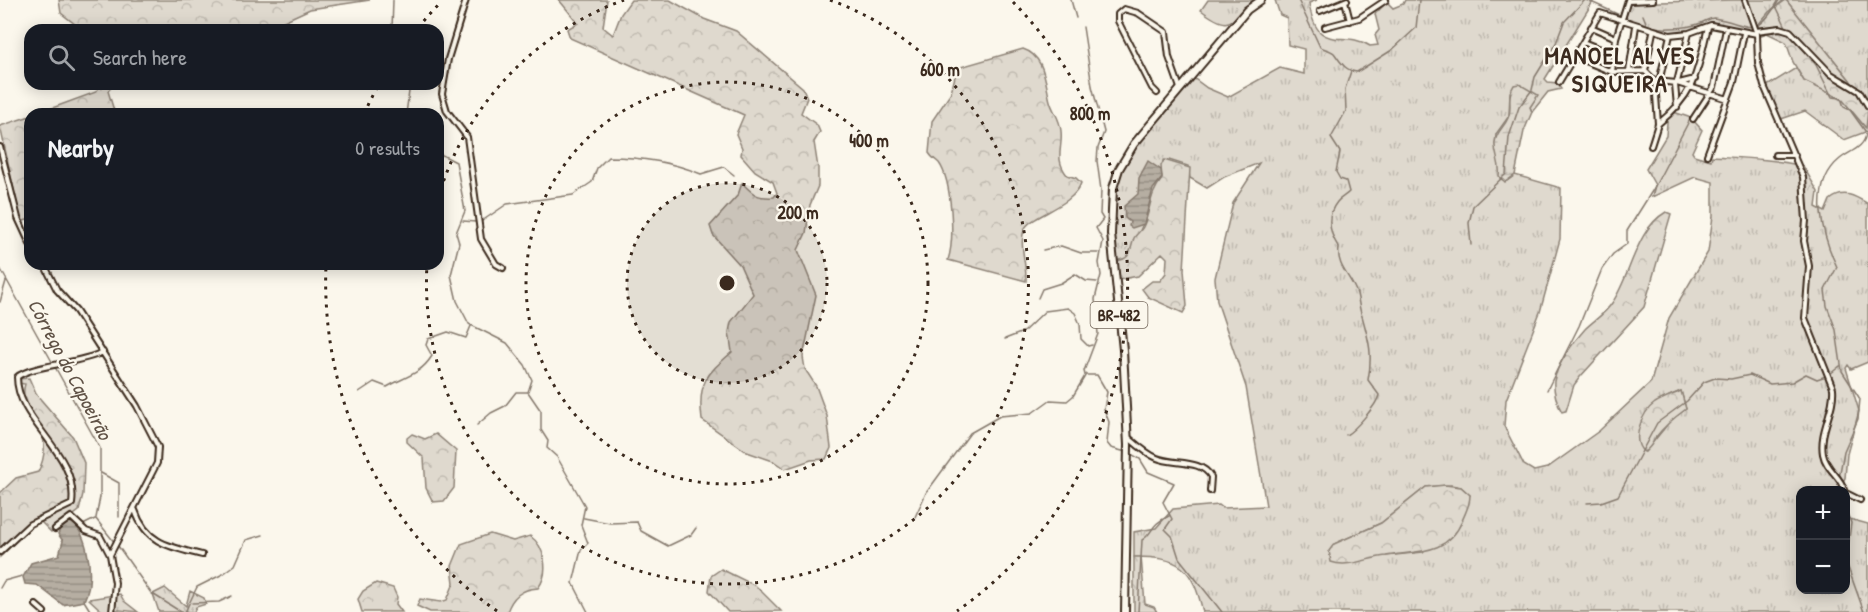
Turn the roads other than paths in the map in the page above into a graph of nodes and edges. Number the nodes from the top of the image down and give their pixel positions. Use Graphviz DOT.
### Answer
graph roads {
  1 [pos="466,0"];
  2 [pos="1261,0"];
  3 [pos="1346,0"];
  4 [pos="1386,0"];
  5 [pos="1628,0"];
  6 [pos="1653,0"];
  7 [pos="1745,0"];
  8 [pos="1320,11"];
  9 [pos="1622,16"];
  10 [pos="1350,21"];
  11 [pos="1636,26"];
  12 [pos="1708,26"];
  13 [pos="1325,27"];
  14 [pos="1591,27"];
  15 [pos="1726,29"];
  16 [pos="1755,29"];
  17 [pos="1653,32"];
  18 [pos="1689,33"];
  19 [pos="1744,33"];
  20 [pos="1670,35"];
  21 [pos="1616,38"];
  22 [pos="1583,42"];
  23 [pos="1613,54"];
  24 [pos="1575,57"];
  25 [pos="1629,71"];
  26 [pos="1645,71"];
  27 [pos="1612,72"];
  28 [pos="1696,78"];
  29 [pos="444,82"];
  30 [pos="1559,82"];
  31 [pos="1657,82"];
  32 [pos="1677,83"];
  33 [pos="1692,87"];
  34 [pos="1180,88"];
  35 [pos="443,90"];
  36 [pos="1157,93"];
  37 [pos="1711,93"];
  38 [pos="1728,99"];
  39 [pos="1868,106"];
  40 [pos="1677,108"];
  41 [pos="1693,119"];
  42 [pos="1658,124"];
  43 [pos="1651,146"];
  44 [pos="0,147"];
  45 [pos="1707,155"];
  46 [pos="1775,155"];
  47 [pos="1795,155"];
  48 [pos="24,231"];
  49 [pos="503,268"];
  50 [pos="47,270"];
  51 [pos="103,352"];
  52 [pos="1128,438"];
  53 [pos="1843,486"];
  54 [pos="1209,491"];
  55 [pos="1850,495"];
  56 [pos="1860,500"];
  57 [pos="135,509"];
  58 [pos="55,529"];
  59 [pos="106,550"];
  60 [pos="0,552"];
  61 [pos="110,555"];
  62 [pos="202,555"];
  63 [pos="111,562"];
  64 [pos="36,605"];
  65 [pos="44,612"];
  66 [pos="112,612"];
  67 [pos="1125,612"];
  1 -- 29 [label="street"];
  2 -- 34 [label="highway, BR-482"];
  3 -- 8 [label="street"];
  3 -- 10 [label="street"];
  4 -- 10 [label="street"];
  5 -- 6 [label="street"];
  5 -- 9 [label="street"];
  7 -- 16 [label="street"];
  9 -- 11 [label="street"];
  9 -- 14 [label="street"];
  9 -- 21 [label="street"];
  10 -- 13 [label="street"];
  11 -- 17 [label="street"];
  11 -- 25 [label="street"];
  12 -- 15 [label="street"];
  12 -- 18 [label="street"];
  12 -- 28 [label="street"];
  14 -- 21 [label="street"];
  14 -- 22 [label="street"];
  15 -- 19 [label="street"];
  15 -- 37 [label="street"];
  16 -- 19 [label="street"];
  16 -- 39 [label="street"];
  16 -- 47 [label="street"];
  17 -- 20 [label="street"];
  17 -- 26 [label="street"];
  18 -- 20 [label="street"];
  18 -- 32 [label="street"];
  19 -- 38 [label="street"];
  20 -- 31 [label="street"];
  21 -- 23 [label="street"];
  22 -- 23 [label="street"];
  22 -- 24 [label="street"];
  23 -- 27 [label="street"];
  24 -- 27 [label="street"];
  24 -- 30 [label="street"];
  25 -- 26 [label="street"];
  25 -- 27 [label="street"];
  26 -- 31 [label="street"];
  28 -- 32 [label="street"];
  28 -- 33 [label="street"];
  31 -- 32 [label="street"];
  31 -- 42 [label="street"];
  32 -- 33 [label="street"];
  32 -- 40 [label="street"];
  33 -- 37 [label="street"];
  33 -- 40 [label="street"];
  34 -- 36 [label="street"];
  34 -- 52 [label="highway, BR-482"];
  35 -- 49 [label="street"];
  37 -- 38 [label="street"];
  37 -- 41 [label="street"];
  38 -- 45 [label="street"];
  40 -- 42 [label="street"];
  42 -- 43 [label="street"];
  44 -- 48 [label="street"];
  46 -- 47 [label="street"];
  47 -- 53 [label="street"];
  50 -- 51 [label="street"];
  51 -- 57 [label="street"];
  51 -- 60 [label="street"];
  52 -- 54 [label="street"];
  52 -- 67 [label="highway, BR-482"];
  55 -- 56 [label="street"];
  57 -- 61 [label="street"];
  57 -- 62 [label="street"];
  58 -- 59 [label="street"];
  59 -- 61 [label="street"];
  59 -- 63 [label="street"];
  61 -- 63 [label="street"];
  63 -- 66 [label="street"];
  64 -- 65 [label="street"];
}
